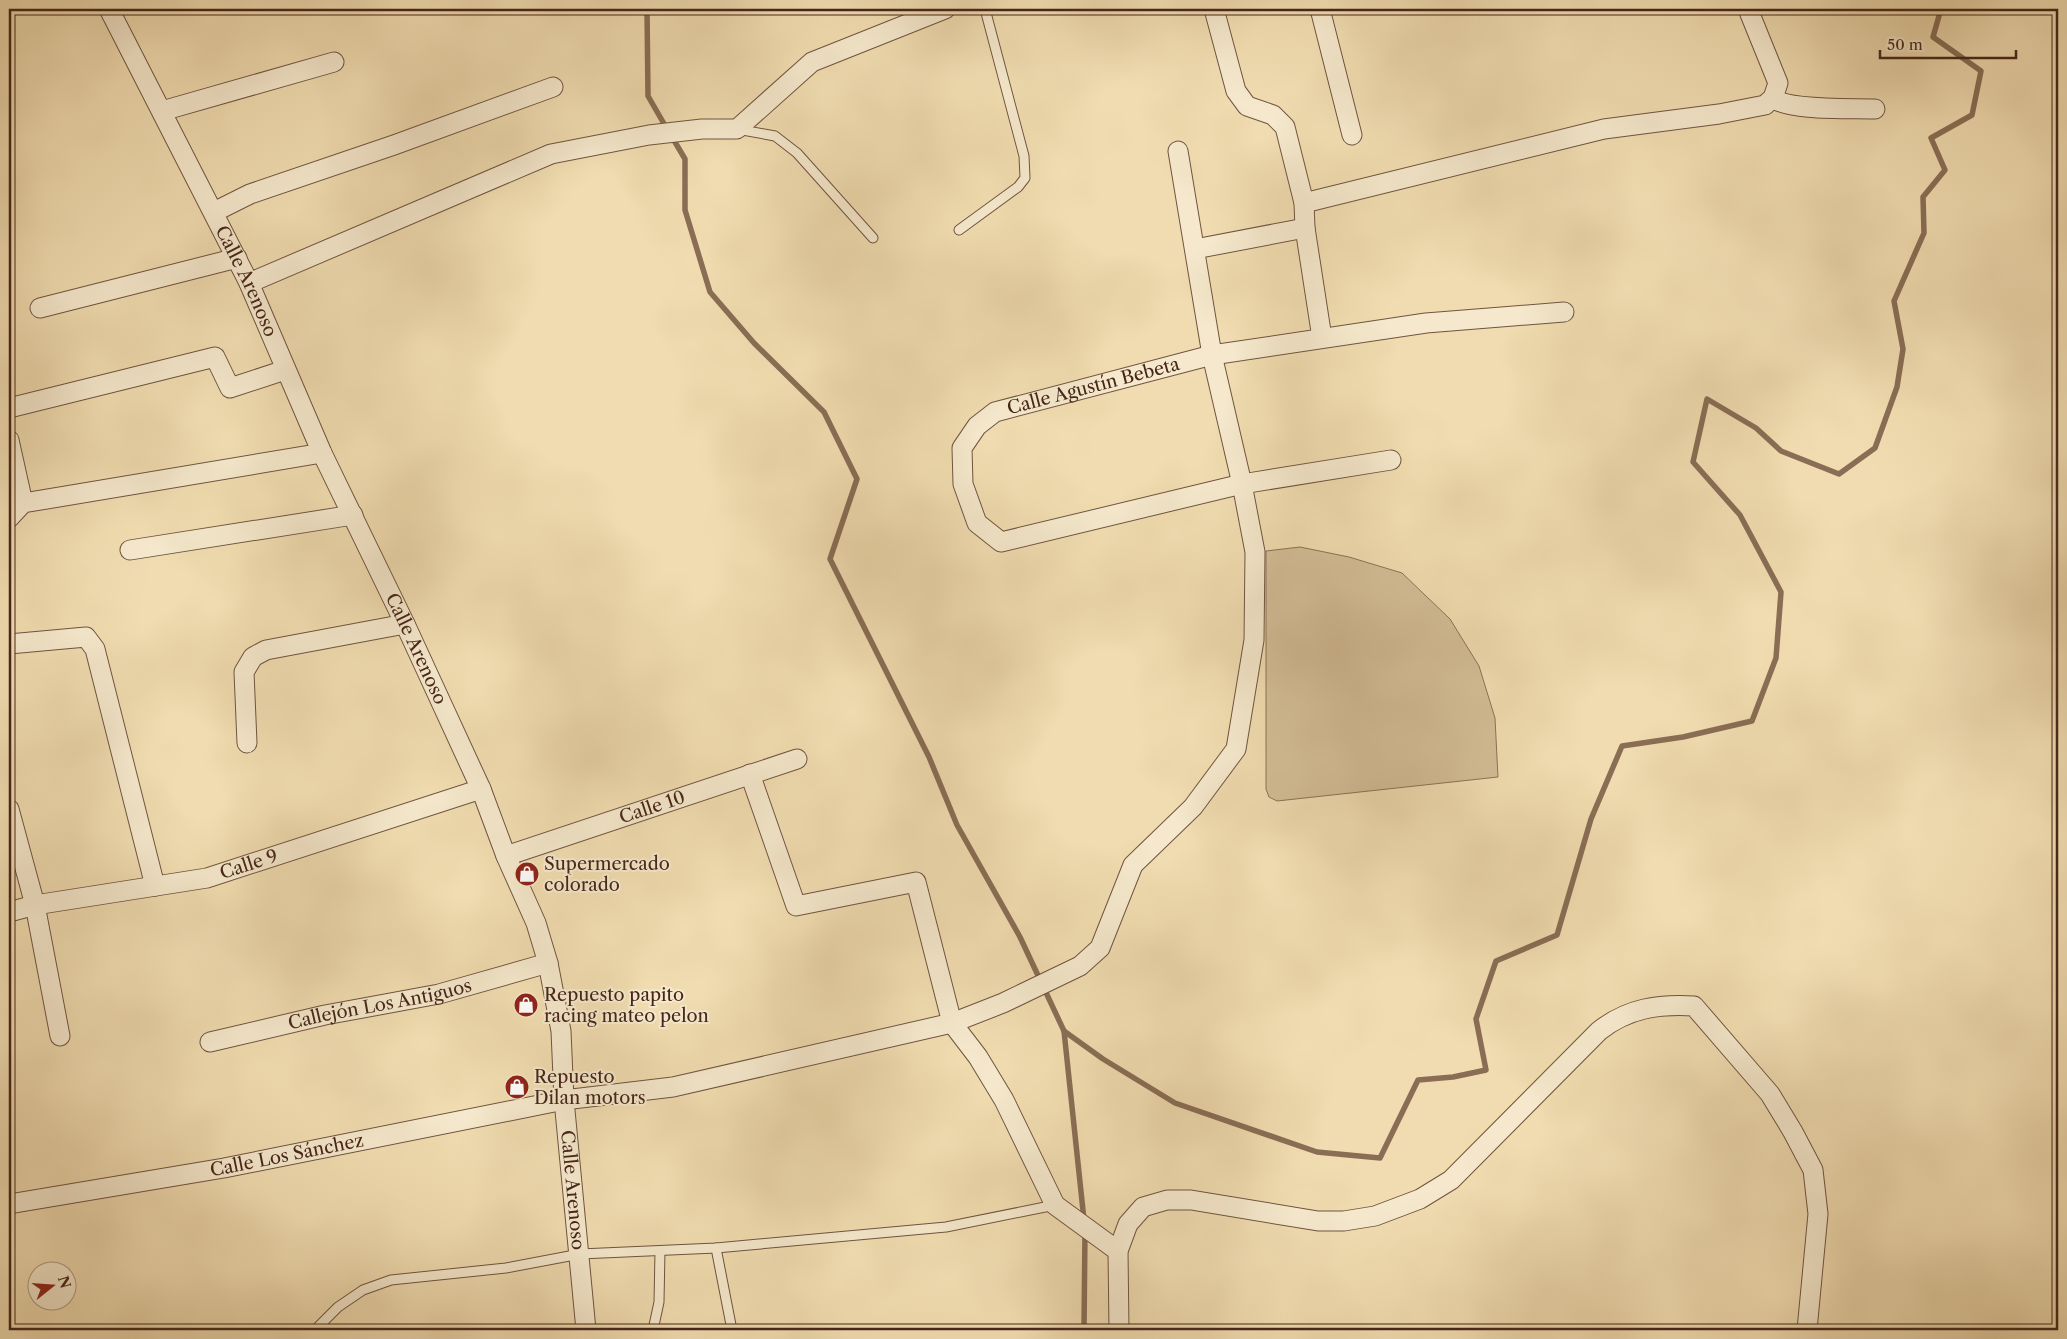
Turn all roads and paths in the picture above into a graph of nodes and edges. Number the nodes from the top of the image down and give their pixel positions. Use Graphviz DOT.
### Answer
graph roads {
  1 [pos="109,9"];
  2 [pos="945,9"];
  3 [pos="985,9"];
  4 [pos="1214,9"];
  5 [pos="1320,9"];
  6 [pos="1748,9"];
  7 [pos="334,62"];
  8 [pos="552,87"];
  9 [pos="1773,98"];
  10 [pos="1875,109"];
  11 [pos="162,111"];
  12 [pos="737,129"];
  13 [pos="1352,135"];
  14 [pos="1178,151"];
  15 [pos="1304,203"];
  16 [pos="214,212"];
  17 [pos="1305,228"];
  18 [pos="959,230"];
  19 [pos="873,238"];
  20 [pos="1195,249"];
  21 [pos="237,258"];
  22 [pos="249,283"];
  23 [pos="40,308"];
  24 [pos="1564,312"];
  25 [pos="1322,338"];
  26 [pos="1212,355"];
  27 [pos="285,370"];
  28 [pos="9,408"];
  29 [pos="9,440"];
  30 [pos="322,453"];
  31 [pos="1392,460"];
  32 [pos="1242,484"];
  33 [pos="23,503"];
  34 [pos="354,515"];
  35 [pos="9,518"];
  36 [pos="130,550"];
  37 [pos="406,624"];
  38 [pos="9,644"];
  39 [pos="247,743"];
  40 [pos="797,759"];
  41 [pos="750,774"];
  42 [pos="481,789"];
  43 [pos="9,809"];
  44 [pos="506,856"];
  45 [pos="155,886"];
  46 [pos="34,905"];
  47 [pos="9,912"];
  48 [pos="548,963"];
  49 [pos="952,1023"];
  50 [pos="60,1036"];
  51 [pos="210,1042"];
  52 [pos="564,1100"];
  53 [pos="9,1204"];
  54 [pos="1060,1209"];
  55 [pos="716,1248"];
  56 [pos="1118,1251"];
  57 [pos="660,1252"];
  58 [pos="580,1254"];
  59 [pos="315,1330"];
  60 [pos="586,1330"];
  61 [pos="653,1330"];
  62 [pos="732,1330"];
  63 [pos="1119,1330"];
  64 [pos="1807,1330"];
  1 -- 11 [label="street, Calle Arenoso"];
  2 -- 12 [label="street"];
  3 -- 18 [label="lane"];
  4 -- 15 [label="street"];
  5 -- 13 [label="street"];
  6 -- 9 [label="street"];
  7 -- 11 [label="street"];
  8 -- 16 [label="street"];
  9 -- 10 [label="street"];
  9 -- 15 [label="street"];
  11 -- 16 [label="street, Calle Arenoso"];
  12 -- 19 [label="lane"];
  12 -- 22 [label="street"];
  14 -- 20 [label="street, Calle Los Sánchez"];
  15 -- 17 [label="street"];
  16 -- 21 [label="street, Calle Arenoso"];
  17 -- 20 [label="street"];
  17 -- 25 [label="street"];
  20 -- 26 [label="street, Calle Los Sánchez"];
  21 -- 22 [label="street, Calle Arenoso"];
  21 -- 23 [label="street"];
  22 -- 27 [label="street, Calle Arenoso"];
  24 -- 25 [label="street, Calle Agustín Bebeta"];
  25 -- 26 [label="street, Calle Agustín Bebeta"];
  26 -- 32 [label="street, Calle Los Sánchez"];
  26 -- 32 [label="street, Calle Agustín Bebeta"];
  27 -- 28 [label="street"];
  27 -- 30 [label="street, Calle Arenoso"];
  29 -- 33 [label="street"];
  30 -- 33 [label="street"];
  30 -- 34 [label="street, Calle Arenoso"];
  31 -- 32 [label="street, Calle Agustín Bebeta"];
  32 -- 49 [label="street, Calle Los Sánchez"];
  33 -- 35 [label="street"];
  34 -- 36 [label="street"];
  34 -- 37 [label="street, Calle Arenoso"];
  37 -- 39 [label="street"];
  37 -- 42 [label="street, Calle Arenoso"];
  38 -- 45 [label="street"];
  40 -- 41 [label="street, Calle 10"];
  41 -- 44 [label="street, Calle 10"];
  41 -- 49 [label="street"];
  42 -- 44 [label="street, Calle Arenoso"];
  42 -- 45 [label="street, Calle 9"];
  43 -- 46 [label="street"];
  44 -- 48 [label="street, Calle Arenoso"];
  45 -- 46 [label="street, Calle 9"];
  46 -- 47 [label="street, Calle 9"];
  46 -- 50 [label="street"];
  48 -- 51 [label="street, Callejón Los Antiguos"];
  48 -- 52 [label="street, Calle Arenoso"];
  49 -- 52 [label="street, Calle Los Sánchez"];
  49 -- 54 [label="street"];
  52 -- 53 [label="street, Calle Los Sánchez"];
  52 -- 58 [label="street, Calle Arenoso"];
  54 -- 55 [label="lane"];
  54 -- 56 [label="street"];
  55 -- 57 [label="lane"];
  55 -- 62 [label="lane"];
  56 -- 63 [label="street"];
  56 -- 64 [label="street"];
  57 -- 58 [label="lane"];
  57 -- 61 [label="lane"];
  58 -- 59 [label="lane"];
  58 -- 60 [label="street, Calle Arenoso"];
}
